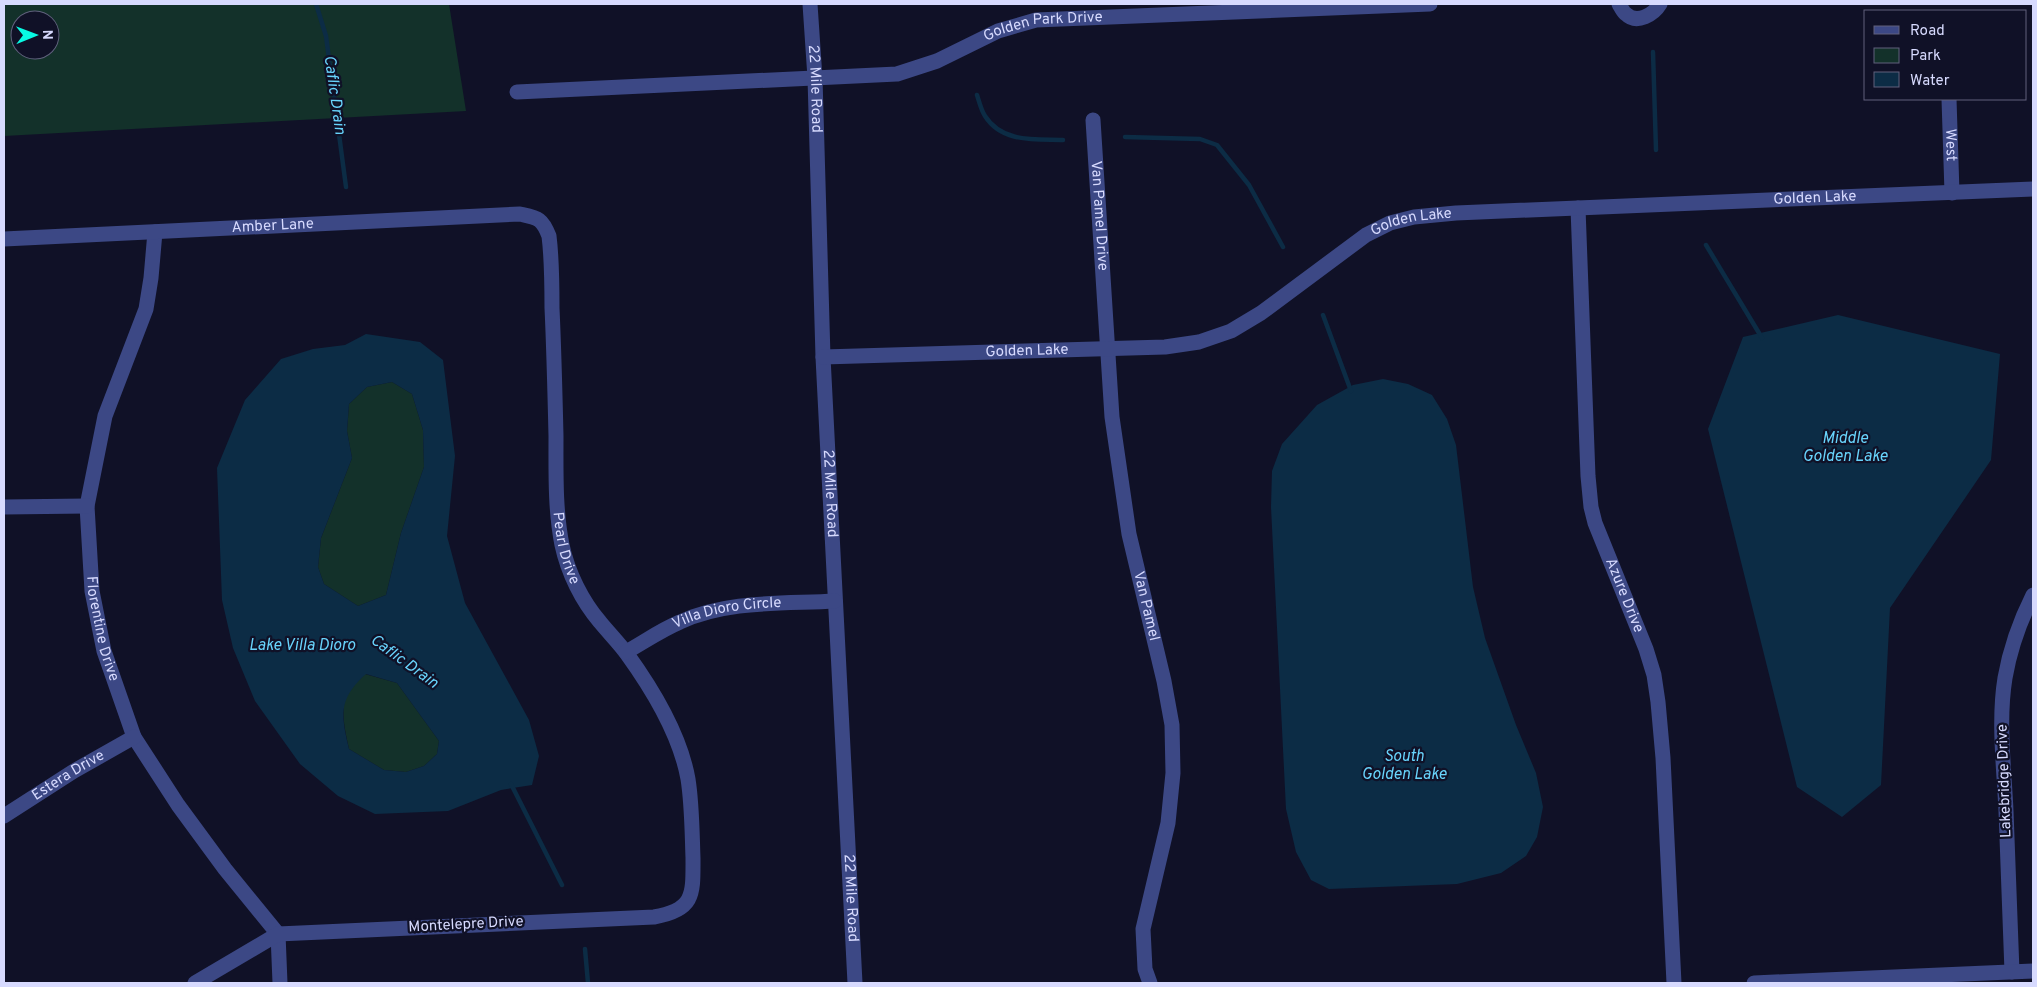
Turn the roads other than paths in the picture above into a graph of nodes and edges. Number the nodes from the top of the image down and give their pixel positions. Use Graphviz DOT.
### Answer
graph roads {
  1 [pos="810,4"];
  2 [pos="1430,4"];
  3 [pos="1619,4"];
  4 [pos="1660,4"];
  5 [pos="815,78"];
  6 [pos="517,92"];
  7 [pos="1949,100"];
  8 [pos="1093,120"];
  9 [pos="2033,189"];
  10 [pos="1952,192"];
  11 [pos="1578,208"];
  12 [pos="541,221"];
  13 [pos="155,232"];
  14 [pos="4,239"];
  15 [pos="1106,312"];
  16 [pos="1106,349"];
  17 [pos="823,357"];
  18 [pos="87,506"];
  19 [pos="4,508"];
  20 [pos="2033,595"];
  21 [pos="835,601"];
  22 [pos="626,652"];
  23 [pos="134,737"];
  24 [pos="4,816"];
  25 [pos="692,844"];
  26 [pos="278,934"];
  27 [pos="2033,970"];
  28 [pos="2012,972"];
  29 [pos="1826,982"];
  30 [pos="195,983"];
  31 [pos="280,983"];
  32 [pos="855,983"];
  33 [pos="1150,983"];
  34 [pos="1674,983"];
  35 [pos="1754,983"];
  1 -- 5 [label="street, 22 Mile Road"];
  2 -- 5 [label="street, Golden Park Drive"];
  3 -- 4 [label="street"];
  5 -- 6 [label="street, Golden Park Drive"];
  5 -- 17 [label="street, 22 Mile Road"];
  7 -- 10 [label="street, West"];
  8 -- 15 [label="street, Van Pamel Drive"];
  9 -- 10 [label="street, Golden Lake"];
  10 -- 11 [label="street, Golden Lake"];
  11 -- 16 [label="street, Golden Lake"];
  11 -- 34 [label="street, Azure Drive"];
  12 -- 13 [label="street, Amber Lane"];
  12 -- 22 [label="street, Pearl Drive"];
  13 -- 14 [label="street, Amber Lane"];
  13 -- 18 [label="street, Florentine Drive"];
  15 -- 16 [label="street, Van Pamel"];
  16 -- 17 [label="street, Golden Lake"];
  16 -- 33 [label="street, Van Pamel"];
  17 -- 21 [label="street, 22 Mile Road"];
  18 -- 19 [label="street"];
  18 -- 23 [label="street, Florentine Drive"];
  20 -- 28 [label="street, Lakebridge Drive"];
  21 -- 22 [label="street, Villa Dioro Circle"];
  21 -- 32 [label="street, 22 Mile Road"];
  22 -- 25 [label="street, Pearl Drive"];
  23 -- 24 [label="street, Estera Drive"];
  23 -- 26 [label="street, Florentine Drive"];
  25 -- 26 [label="street, Montelepre Drive"];
  26 -- 30 [label="street, Montelepre Drive"];
  26 -- 31 [label="street"];
  27 -- 28 [label="street"];
  28 -- 29 [label="street"];
  29 -- 35 [label="street"];
}
